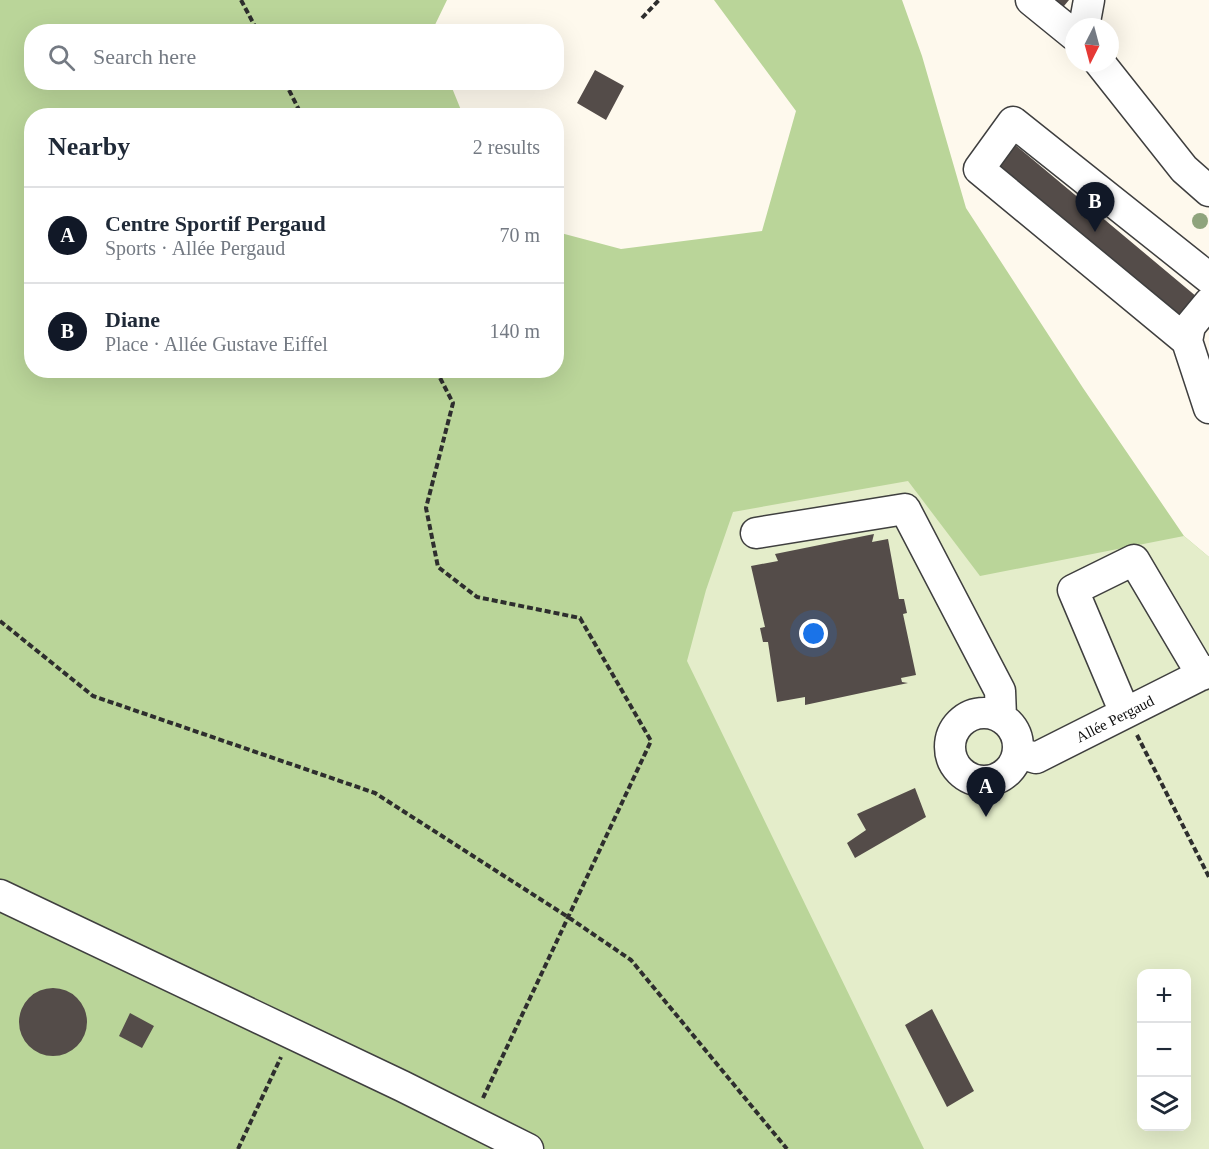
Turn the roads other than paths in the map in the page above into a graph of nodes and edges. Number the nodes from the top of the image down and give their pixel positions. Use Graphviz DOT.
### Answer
graph roads {
  1 [pos="1031,0"];
  2 [pos="1089,0"];
  3 [pos="1086,18"];
  4 [pos="1065,28"];
  5 [pos="1107,72"];
  6 [pos="1209,191"];
  7 [pos="1209,278"];
  8 [pos="1209,303"];
  9 [pos="1187,341"];
  10 [pos="1209,408"];
  11 [pos="756,533"];
  12 [pos="1205,673"];
  13 [pos="1125,713"];
  14 [pos="1001,717"];
  15 [pos="1019,753"];
  16 [pos="0,895"];
  17 [pos="528,1149"];
  1 -- 4 [label="street"];
  2 -- 3 [label="street"];
  5 -- 6 [label="street"];
  7 -- 9 [label="street"];
  8 -- 9 [label="street"];
  9 -- 10 [label="street"];
  11 -- 14 [label="street"];
  12 -- 13 [label="street, Allée Pergaud"];
  12 -- 13 [label="street"];
  13 -- 15 [label="street, Allée Pergaud"];
  14 -- 15 [label="street"];
  14 -- 15 [label="street"];
  16 -- 17 [label="street"];
}
